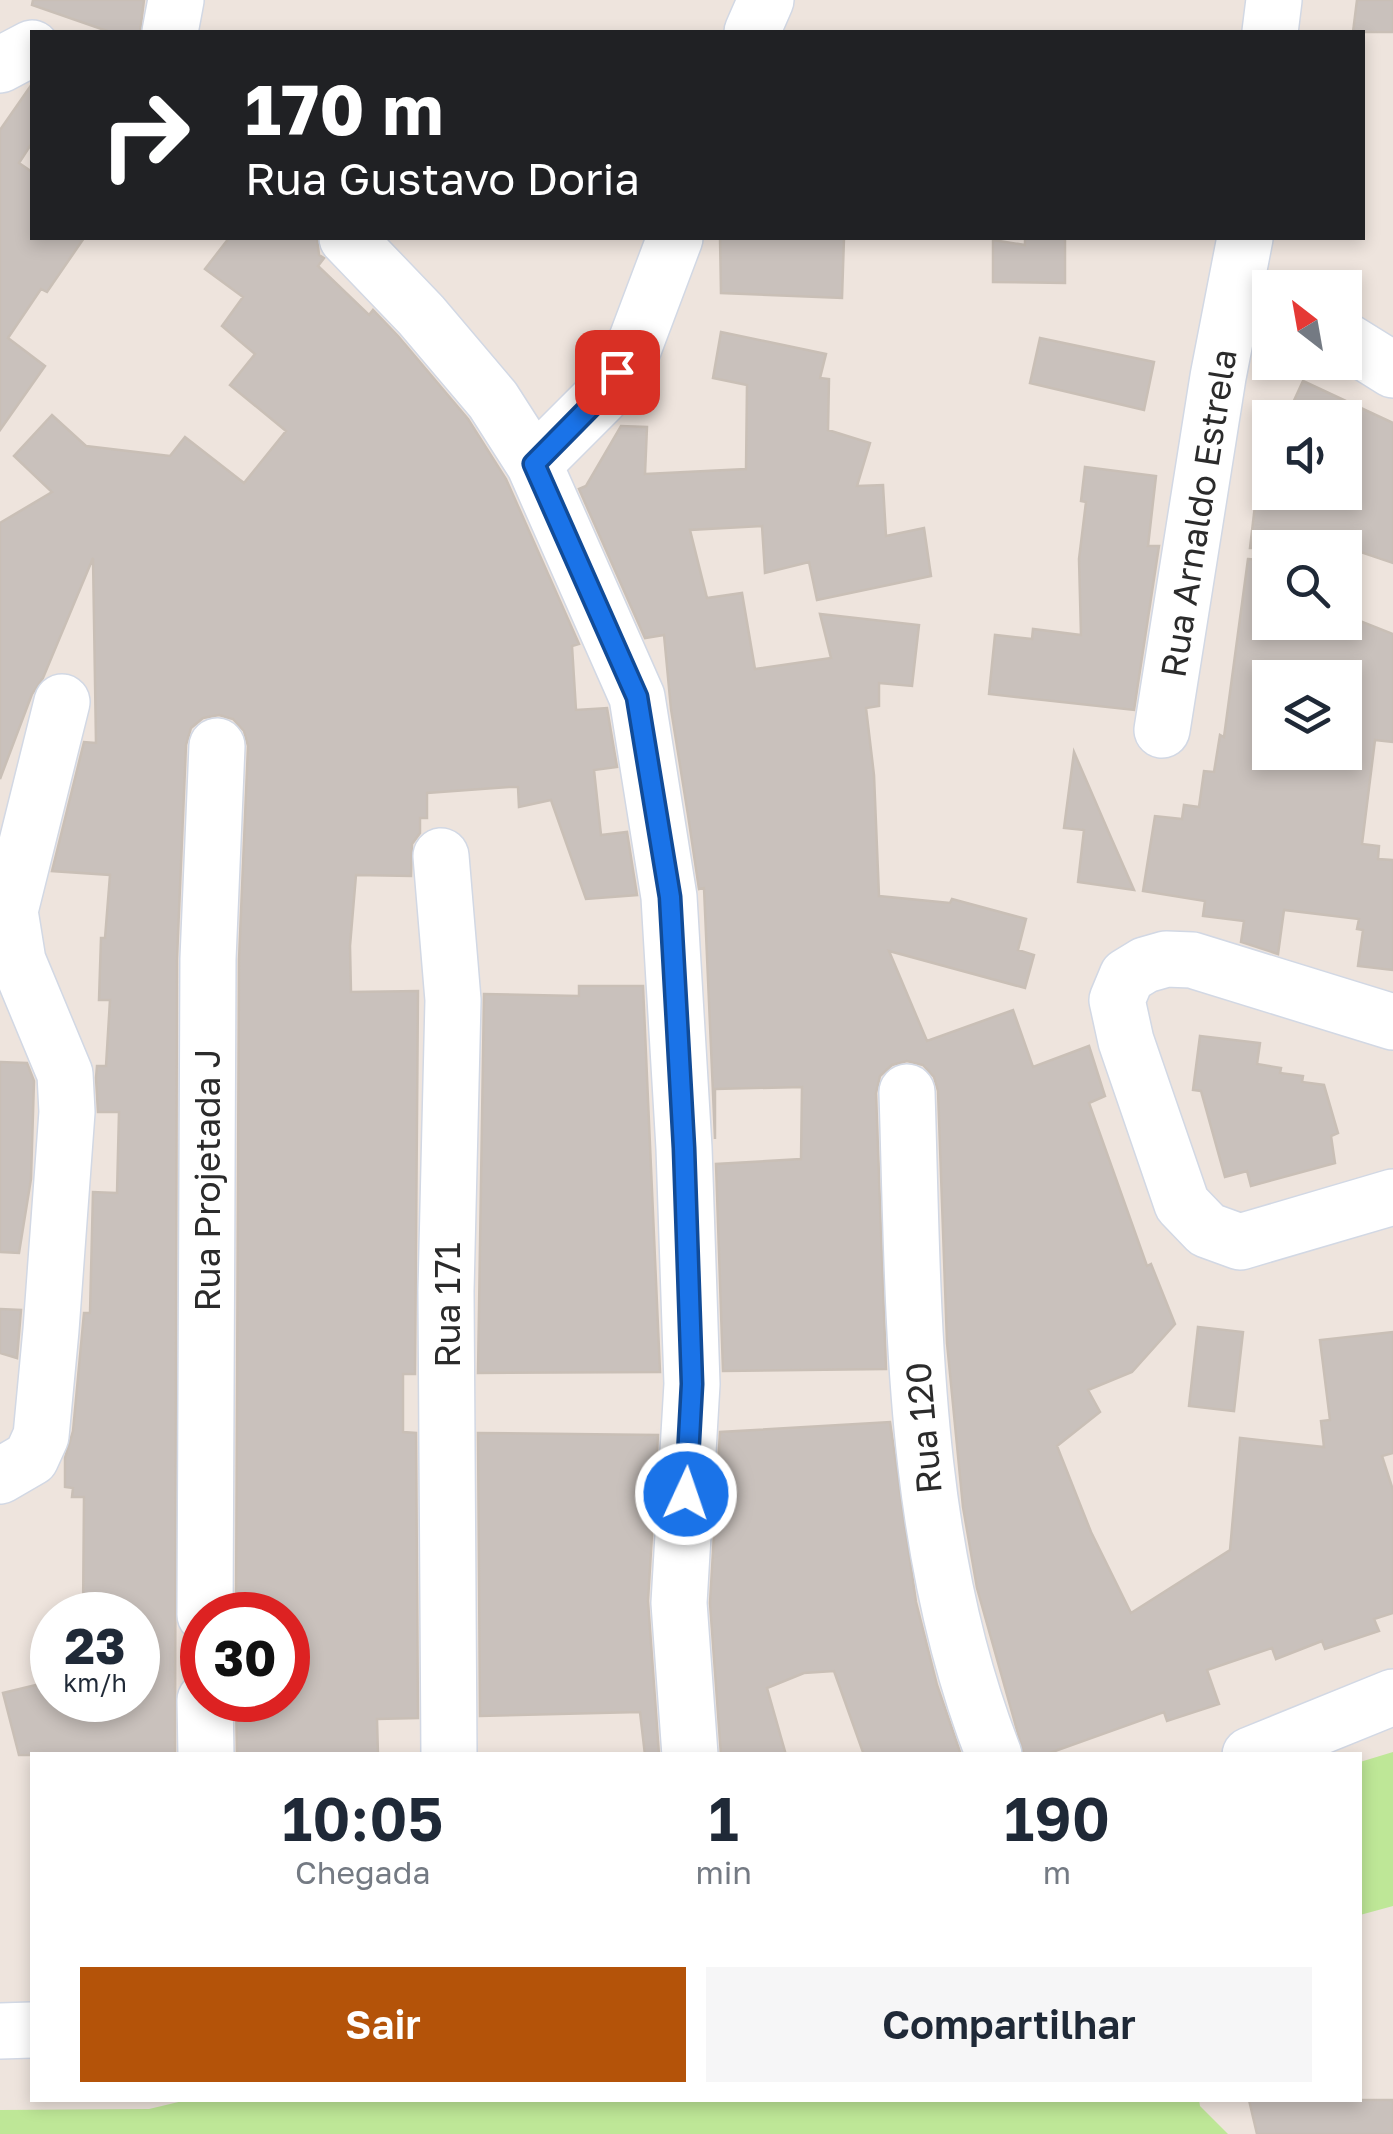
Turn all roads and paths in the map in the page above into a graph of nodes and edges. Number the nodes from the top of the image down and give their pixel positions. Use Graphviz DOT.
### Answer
graph roads {
  1 [pos="176,0"];
  2 [pos="766,0"];
  3 [pos="1274,0"];
  4 [pos="170,30"];
  5 [pos="753,30"];
  6 [pos="1270,30"];
  7 [pos="0,37"];
  8 [pos="30,46"];
  9 [pos="30,48"];
  10 [pos="0,65"];
  11 [pos="349,240"];
  12 [pos="673,240"];
  13 [pos="1252,267"];
  14 [pos="1362,351"];
  15 [pos="1393,370"];
  16 [pos="534,464"];
  17 [pos="62,702"];
  18 [pos="1162,730"];
  19 [pos="217,746"];
  20 [pos="441,856"];
  21 [pos="1393,1022"];
  22 [pos="907,1092"];
  23 [pos="1393,1197"];
  24 [pos="0,1476"];
  25 [pos="205,1592"];
  26 [pos="1393,1696"];
  27 [pos="206,1722"];
  28 [pos="206,1752"];
  29 [pos="448,1752"];
  30 [pos="690,1752"];
  31 [pos="993,1752"];
  32 [pos="1257,1752"];
  33 [pos="30,2030"];
  34 [pos="0,2031"];
  1 -- 4 [label="street"];
  2 -- 5 [label="street"];
  3 -- 6 [label="street"];
  7 -- 8 [label="street"];
  9 -- 10 [label="street"];
  11 -- 16 [label="street"];
  12 -- 16 [label="street"];
  13 -- 18 [label="street, Rua Arnaldo Estrela"];
  14 -- 15 [label="street"];
  16 -- 30 [label="street"];
  17 -- 24 [label="street"];
  19 -- 25 [label="street, Rua Projetada J"];
  20 -- 29 [label="street, Rua 171"];
  21 -- 23 [label="street"];
  22 -- 31 [label="street, Rua 120"];
  26 -- 32 [label="street"];
  27 -- 28 [label="street"];
  33 -- 34 [label="street"];
}
